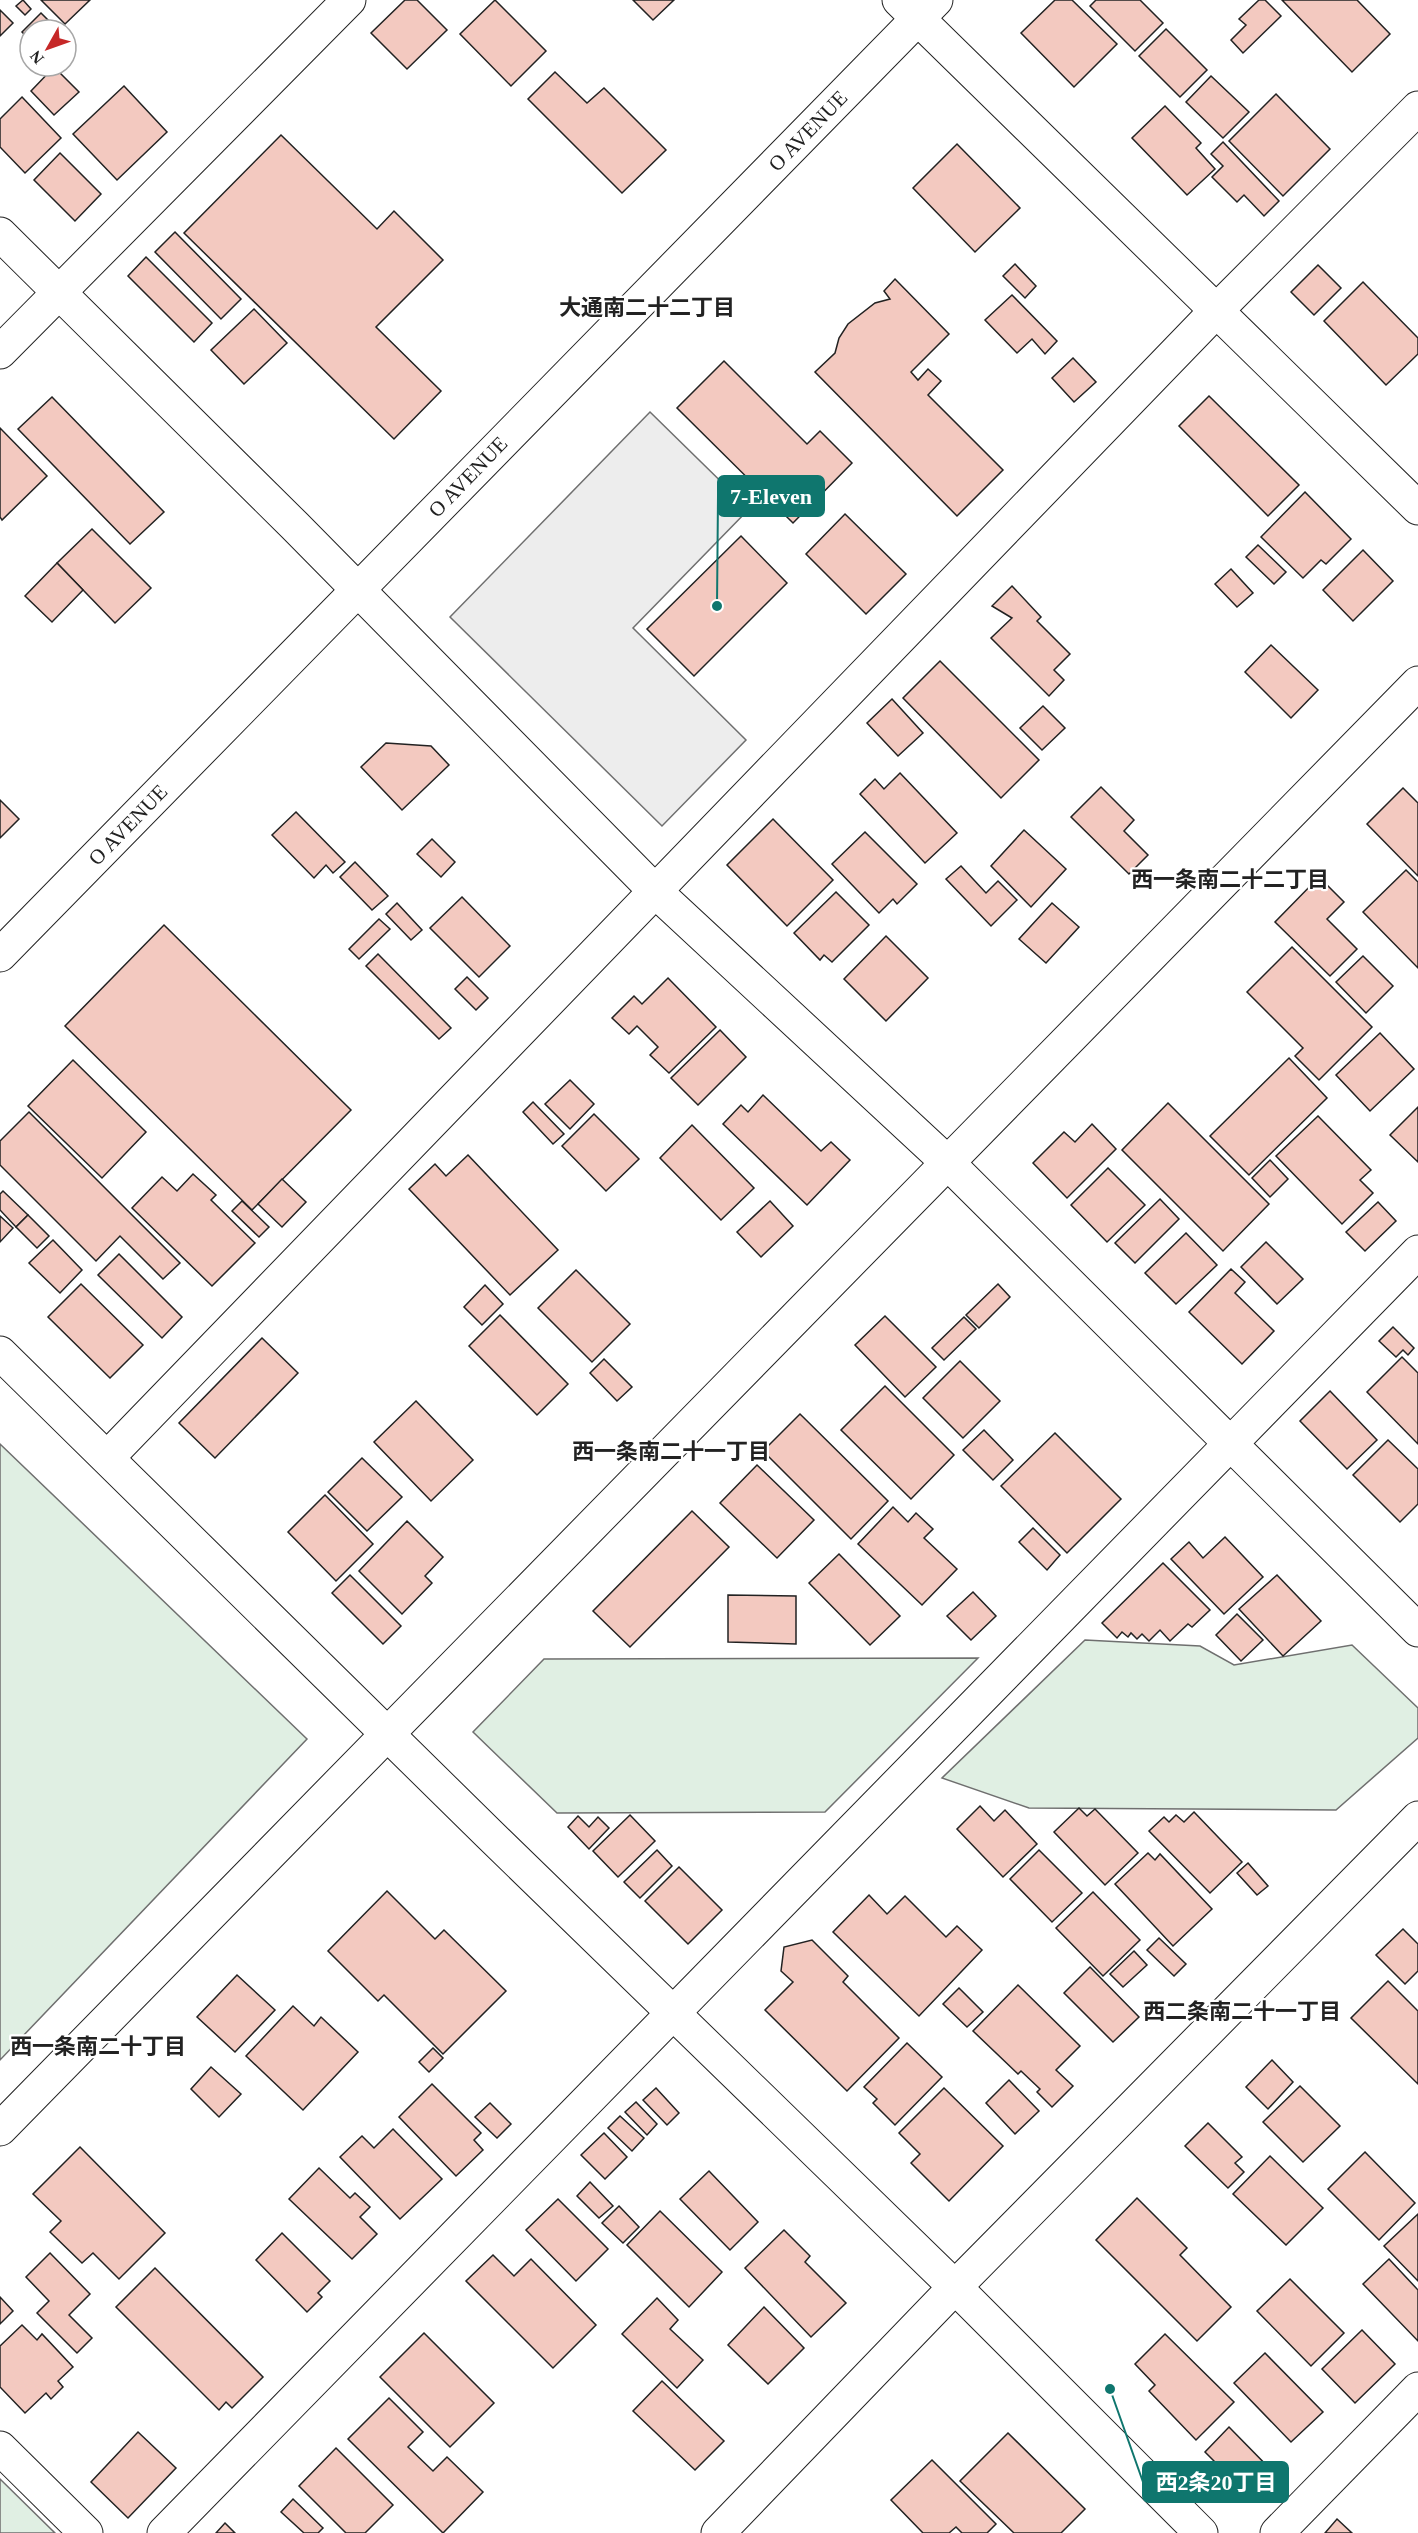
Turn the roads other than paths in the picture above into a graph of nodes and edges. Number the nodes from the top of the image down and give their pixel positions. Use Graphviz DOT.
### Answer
graph roads {
  1 [pos="349,0"];
  2 [pos="918,6"];
  3 [pos="1418,108"];
  4 [pos="0,234"];
  5 [pos="59,293"];
  6 [pos="1217,310"];
  7 [pos="0,352"];
  8 [pos="1418,508"];
  9 [pos="358,590"];
  10 [pos="1418,683"];
  11 [pos="655,891"];
  12 [pos="0,955"];
  13 [pos="948,1163"];
  14 [pos="1418,1252"];
  15 [pos="0,1353"];
  16 [pos="1230,1444"];
  17 [pos="108,1457"];
  18 [pos="1418,1630"];
  19 [pos="389,1734"];
  20 [pos="1418,1818"];
  21 [pos="673,2011"];
  22 [pos="0,2129"];
  23 [pos="955,2287"];
  24 [pos="1418,2389"];
  25 [pos="0,2448"];
  26 [pos="86,2533"];
  27 [pos="165,2533"];
  28 [pos="718,2533"];
  29 [pos="1201,2533"];
  30 [pos="1277,2533"];
  1 -- 5 [label="main road"];
  2 -- 6 [label="main road"];
  2 -- 9 [label="main road, O AVENUE"];
  3 -- 6 [label="main road"];
  4 -- 5 [label="main road"];
  5 -- 7 [label="main road"];
  5 -- 9 [label="main road"];
  6 -- 8 [label="main road"];
  6 -- 11 [label="main road"];
  9 -- 11 [label="main road"];
  9 -- 12 [label="main road, O AVENUE"];
  10 -- 13 [label="main road"];
  11 -- 13 [label="main road"];
  11 -- 17 [label="main road"];
  13 -- 16 [label="main road"];
  13 -- 19 [label="main road"];
  14 -- 16 [label="main road"];
  15 -- 17 [label="main road"];
  16 -- 18 [label="main road"];
  16 -- 21 [label="main road"];
  17 -- 19 [label="main road"];
  19 -- 21 [label="main road"];
  19 -- 22 [label="main road"];
  20 -- 23 [label="main road"];
  21 -- 23 [label="main road"];
  21 -- 27 [label="main road"];
  23 -- 28 [label="main road"];
  23 -- 29 [label="main road"];
  24 -- 30 [label="main road"];
  25 -- 26 [label="main road"];
}
